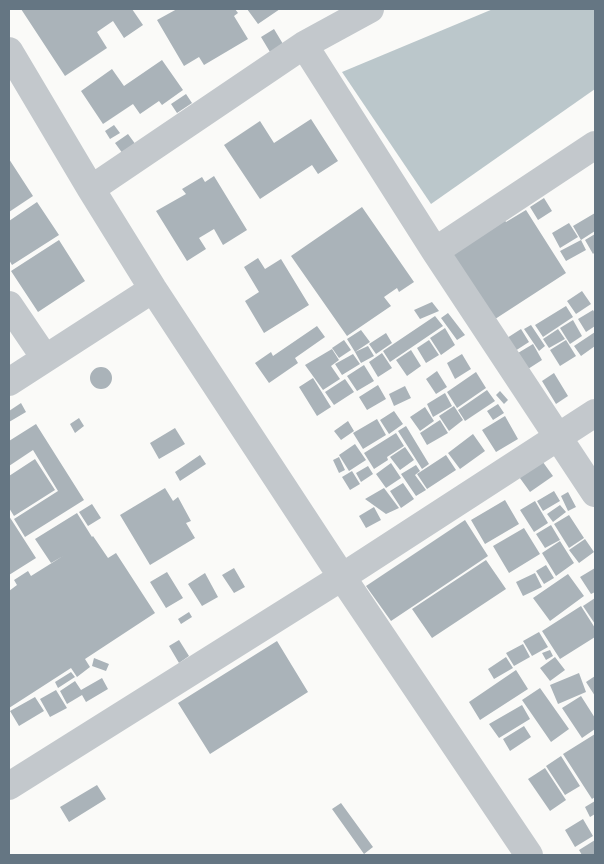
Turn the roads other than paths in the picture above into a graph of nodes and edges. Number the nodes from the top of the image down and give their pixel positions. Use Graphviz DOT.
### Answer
graph roads {
  1 [pos="370,9"];
  2 [pos="304,44"];
  3 [pos="9,52"];
  4 [pos="595,145"];
  5 [pos="91,189"];
  6 [pos="435,251"];
  7 [pos="154,288"];
  8 [pos="9,305"];
  9 [pos="45,358"];
  10 [pos="9,382"];
  11 [pos="595,414"];
  12 [pos="558,437"];
  13 [pos="595,493"];
  14 [pos="342,577"];
  15 [pos="9,786"];
  16 [pos="528,855"];
  1 -- 2 [label="street"];
  2 -- 5 [label="street"];
  2 -- 6 [label="street"];
  3 -- 5 [label="street"];
  4 -- 6 [label="street"];
  5 -- 7 [label="street"];
  6 -- 12 [label="street"];
  7 -- 9 [label="street"];
  7 -- 14 [label="street"];
  8 -- 9 [label="street"];
  9 -- 10 [label="street"];
  11 -- 12 [label="street"];
  12 -- 13 [label="street"];
  12 -- 14 [label="street"];
  14 -- 15 [label="street"];
  14 -- 16 [label="street"];
}
